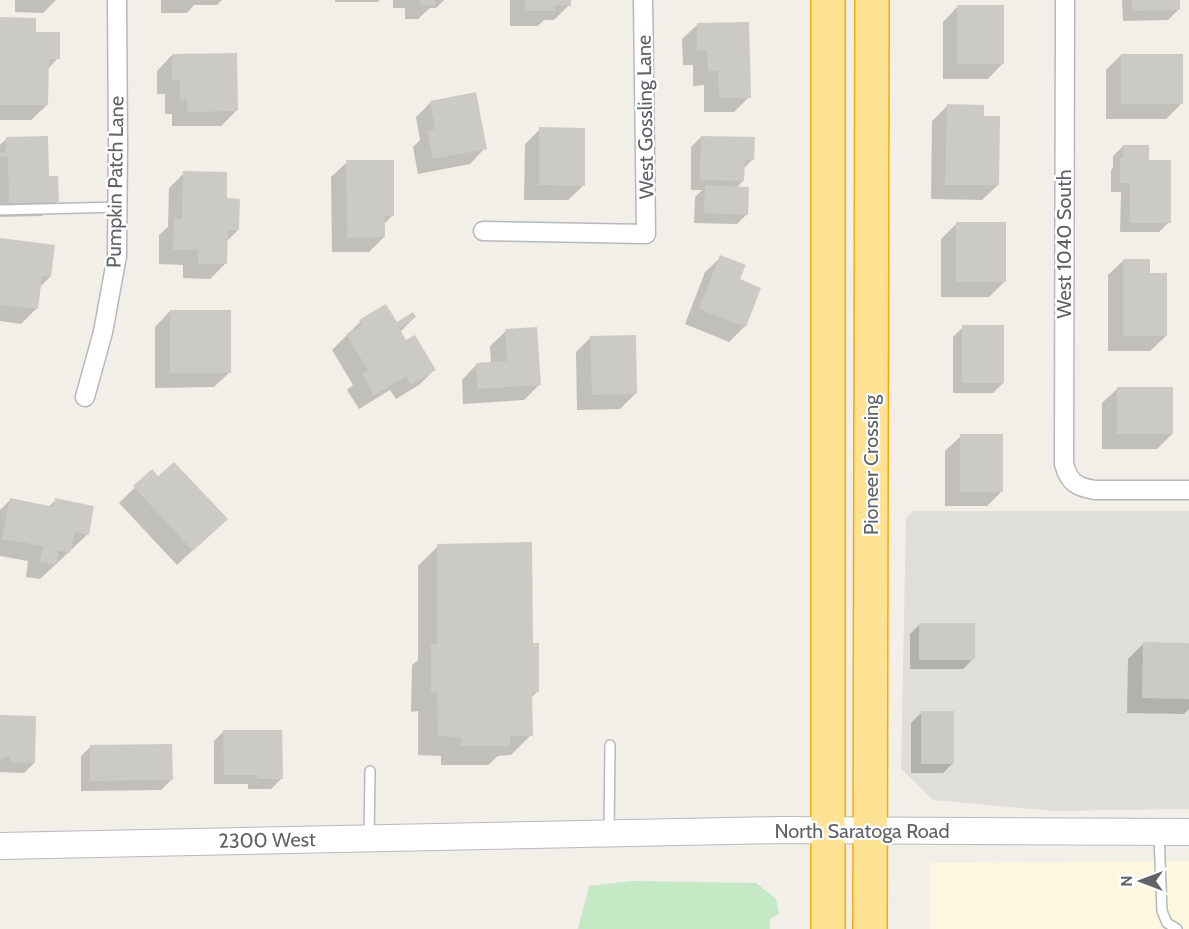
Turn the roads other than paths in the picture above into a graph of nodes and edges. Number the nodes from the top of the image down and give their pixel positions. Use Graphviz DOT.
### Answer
graph roads {
  1 [pos="117,0"];
  2 [pos="643,0"];
  3 [pos="828,0"];
  4 [pos="872,0"];
  5 [pos="1065,0"];
  6 [pos="118,207"];
  7 [pos="0,210"];
  8 [pos="483,231"];
  9 [pos="85,397"];
  10 [pos="1189,490"];
  11 [pos="609,745"];
  12 [pos="370,771"];
  13 [pos="828,830"];
  14 [pos="870,831"];
  15 [pos="1159,832"];
  16 [pos="1189,832"];
  17 [pos="609,834"];
  18 [pos="535,836"];
  19 [pos="369,838"];
  20 [pos="0,846"];
  21 [pos="828,929"];
  22 [pos="870,929"];
  23 [pos="1177,929"];
  1 -- 6 [label="street, Pumpkin Patch Lane"];
  2 -- 8 [label="street, West Gossling Lane"];
  3 -- 13 [label="highway"];
  4 -- 14 [label="highway, Pioneer Crossing"];
  5 -- 10 [label="street, West 1040 South"];
  6 -- 7 [label="lane"];
  6 -- 9 [label="street, Pumpkin Patch Lane"];
  11 -- 17 [label="lane"];
  12 -- 19 [label="lane"];
  13 -- 14 [label="main road, North Saratoga Road"];
  13 -- 17 [label="main road, North Saratoga Road"];
  13 -- 21 [label="highway"];
  14 -- 15 [label="main road, North Saratoga Road"];
  14 -- 22 [label="highway, Pioneer Crossing"];
  15 -- 16 [label="main road, North Saratoga Road"];
  15 -- 23 [label="lane"];
  17 -- 18 [label="main road, North Saratoga Road"];
  18 -- 19 [label="main road, 2300 West"];
  19 -- 20 [label="main road, 2300 West"];
}
